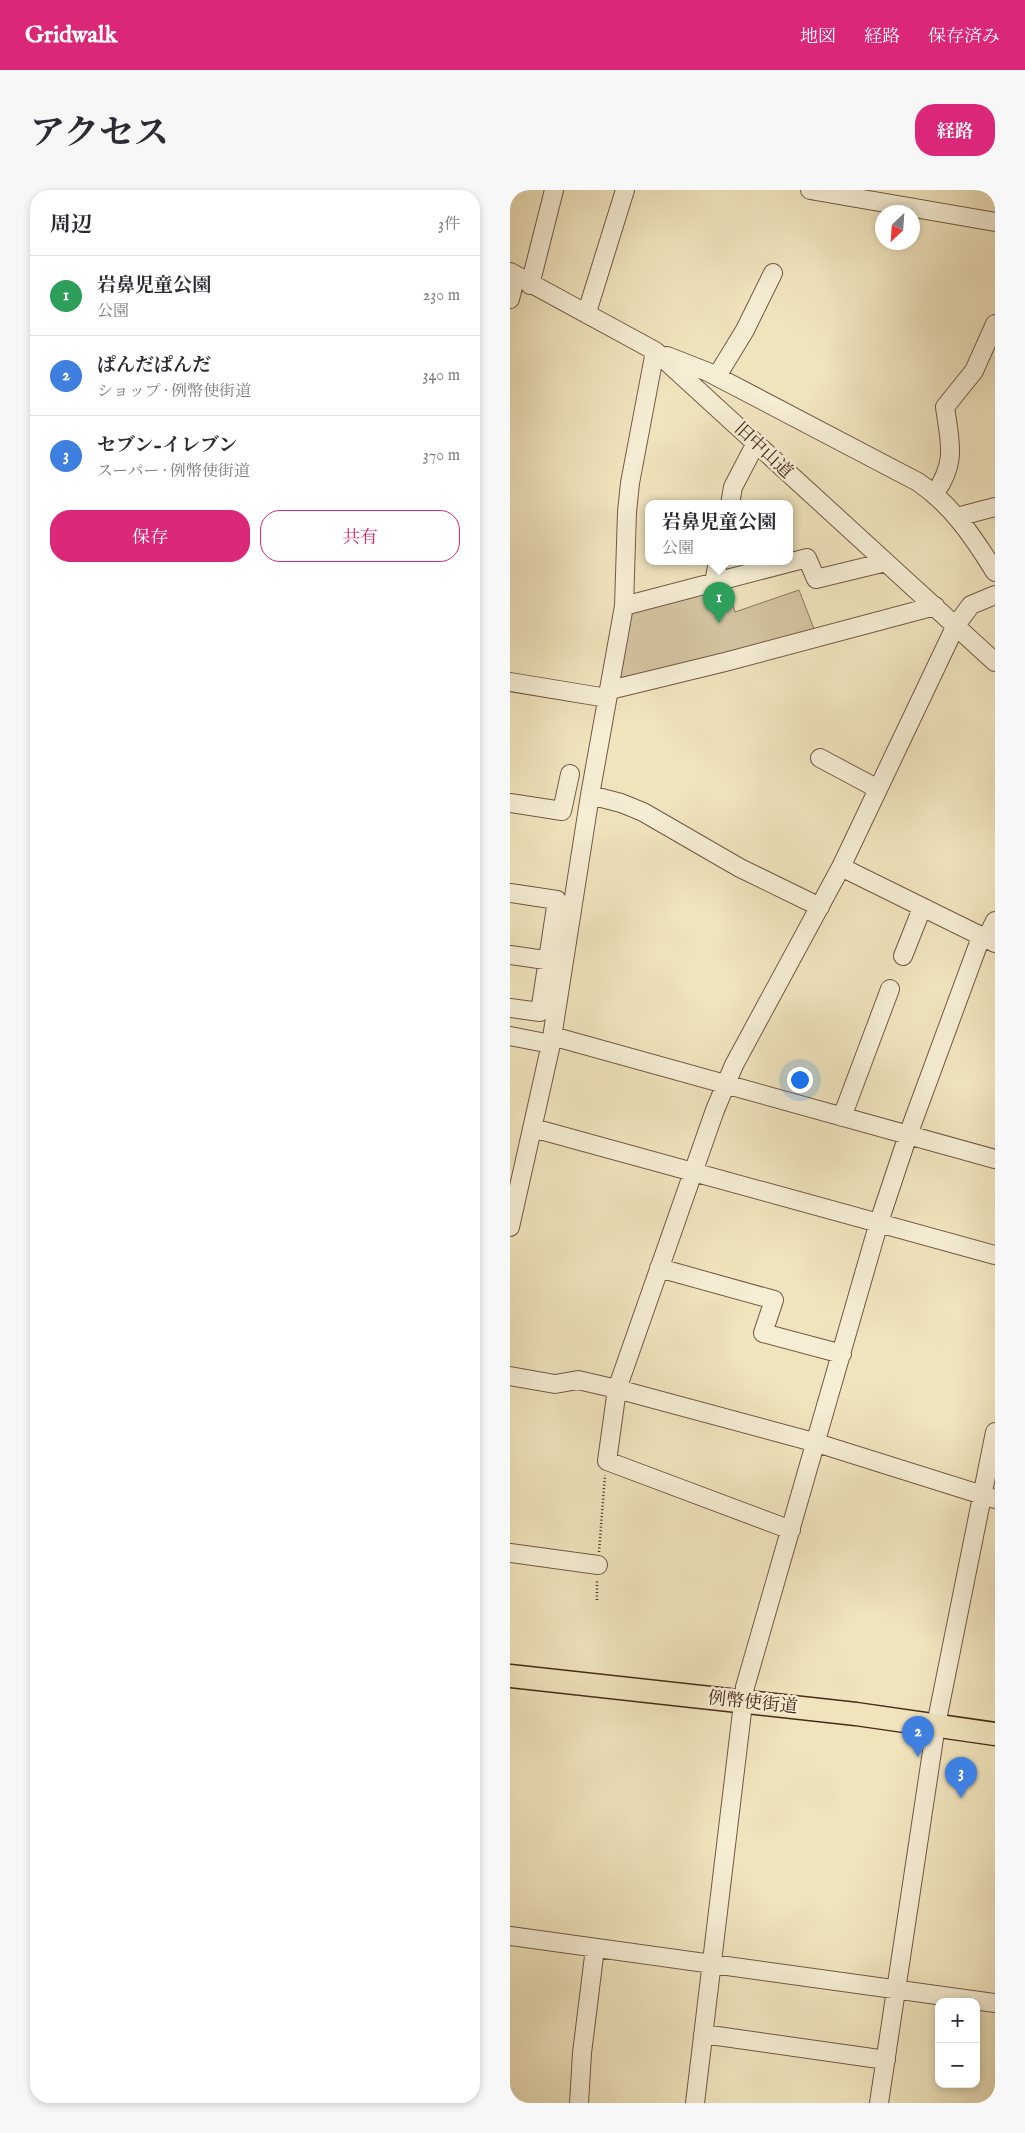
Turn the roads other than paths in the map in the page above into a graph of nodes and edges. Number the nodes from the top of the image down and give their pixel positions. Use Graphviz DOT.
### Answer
graph roads {
  1 [pos="554,190"];
  2 [pos="625,190"];
  3 [pos="810,190"];
  4 [pos="995,222"];
  5 [pos="513,273"];
  6 [pos="773,273"];
  7 [pos="530,284"];
  8 [pos="510,300"];
  9 [pos="587,312"];
  10 [pos="995,324"];
  11 [pos="655,351"];
  12 [pos="716,376"];
  13 [pos="756,443"];
  14 [pos="935,494"];
  15 [pos="731,500"];
  16 [pos="995,507"];
  17 [pos="957,518"];
  18 [pos="793,561"];
  19 [pos="886,562"];
  20 [pos="717,565"];
  21 [pos="779,565"];
  22 [pos="995,572"];
  23 [pos="714,582"];
  24 [pos="995,595"];
  25 [pos="624,606"];
  26 [pos="935,606"];
  27 [pos="956,625"];
  28 [pos="995,662"];
  29 [pos="510,682"];
  30 [pos="609,694"];
  31 [pos="820,758"];
  32 [pos="570,774"];
  33 [pos="878,790"];
  34 [pos="590,795"];
  35 [pos="510,803"];
  36 [pos="562,811"];
  37 [pos="586,816"];
  38 [pos="841,867"];
  39 [pos="510,893"];
  40 [pos="820,907"];
  41 [pos="922,908"];
  42 [pos="995,922"];
  43 [pos="988,940"];
  44 [pos="510,955"];
  45 [pos="903,956"];
  46 [pos="556,962"];
  47 [pos="890,989"];
  48 [pos="510,1008"];
  49 [pos="510,1036"];
  50 [pos="551,1040"];
  51 [pos="725,1084"];
  52 [pos="842,1117"];
  53 [pos="532,1128"];
  54 [pos="908,1135"];
  55 [pos="995,1159"];
  56 [pos="694,1171"];
  57 [pos="879,1222"];
  58 [pos="510,1227"];
  59 [pos="995,1255"];
  60 [pos="659,1268"];
  61 [pos="842,1354"];
  62 [pos="510,1376"];
  63 [pos="616,1389"];
  64 [pos="995,1432"];
  65 [pos="817,1443"];
  66 [pos="989,1497"];
  67 [pos="791,1530"];
  68 [pos="510,1553"];
  69 [pos="598,1565"];
  70 [pos="510,1676"];
  71 [pos="743,1701"];
  72 [pos="936,1724"];
  73 [pos="995,1734"];
  74 [pos="510,1936"];
  75 [pos="595,1948"];
  76 [pos="712,1965"];
  77 [pos="896,1990"];
  78 [pos="995,2003"];
  79 [pos="703,2034"];
  80 [pos="886,2060"];
  81 [pos="579,2103"];
  82 [pos="695,2103"];
  83 [pos="879,2103"];
  1 -- 7 [label="street"];
  2 -- 9 [label="street"];
  3 -- 4 [label="street"];
  5 -- 7 [label="street, 旧中山道"];
  5 -- 8 [label="street"];
  6 -- 12 [label="street"];
  7 -- 9 [label="street, 旧中山道"];
  9 -- 11 [label="street, 旧中山道"];
  10 -- 14 [label="street"];
  11 -- 12 [label="street"];
  11 -- 13 [label="street, 旧中山道"];
  11 -- 25 [label="street"];
  12 -- 14 [label="street"];
  13 -- 15 [label="street"];
  13 -- 19 [label="street, 旧中山道"];
  14 -- 17 [label="street"];
  16 -- 17 [label="street"];
  17 -- 22 [label="street"];
  18 -- 19 [label="street"];
  19 -- 26 [label="street, 旧中山道"];
  20 -- 23 [label="street"];
  21 -- 23 [label="street"];
  23 -- 25 [label="street"];
  24 -- 27 [label="street"];
  25 -- 30 [label="street"];
  26 -- 27 [label="street, 旧中山道"];
  26 -- 30 [label="street"];
  27 -- 28 [label="street, 旧中山道"];
  27 -- 33 [label="street"];
  29 -- 30 [label="street"];
  30 -- 34 [label="street"];
  31 -- 33 [label="street"];
  32 -- 36 [label="street"];
  33 -- 38 [label="street"];
  34 -- 37 [label="street"];
  34 -- 40 [label="street"];
  35 -- 36 [label="street"];
  36 -- 37 [label="street"];
  37 -- 46 [label="street"];
  38 -- 40 [label="street"];
  38 -- 41 [label="street"];
  39 -- 46 [label="street"];
  40 -- 51 [label="street"];
  41 -- 43 [label="street"];
  41 -- 45 [label="street"];
  42 -- 43 [label="street"];
  43 -- 54 [label="street"];
  44 -- 46 [label="street"];
  46 -- 48 [label="street"];
  46 -- 50 [label="street"];
  47 -- 52 [label="street"];
  49 -- 50 [label="street"];
  50 -- 51 [label="street"];
  50 -- 53 [label="street"];
  51 -- 52 [label="street"];
  51 -- 56 [label="street"];
  52 -- 54 [label="street"];
  53 -- 56 [label="street"];
  53 -- 58 [label="street"];
  54 -- 55 [label="street"];
  54 -- 57 [label="street"];
  56 -- 57 [label="street"];
  56 -- 60 [label="street"];
  57 -- 59 [label="street"];
  57 -- 61 [label="street"];
  60 -- 61 [label="street"];
  60 -- 63 [label="street"];
  61 -- 65 [label="street"];
  62 -- 63 [label="street"];
  63 -- 65 [label="street"];
  63 -- 67 [label="street"];
  64 -- 66 [label="street"];
  65 -- 66 [label="street"];
  65 -- 67 [label="street"];
  66 -- 72 [label="street"];
  67 -- 71 [label="street"];
  68 -- 69 [label="street"];
  70 -- 71 [label="main road, 例幣使街道"];
  71 -- 72 [label="main road, 例幣使街道"];
  71 -- 76 [label="street"];
  72 -- 73 [label="main road, 例幣使街道"];
  72 -- 77 [label="street"];
  74 -- 75 [label="street"];
  75 -- 76 [label="street"];
  75 -- 81 [label="street"];
  76 -- 77 [label="street"];
  76 -- 79 [label="street"];
  77 -- 78 [label="street"];
  77 -- 80 [label="street"];
  79 -- 80 [label="street"];
  79 -- 82 [label="street"];
  80 -- 83 [label="street"];
}
